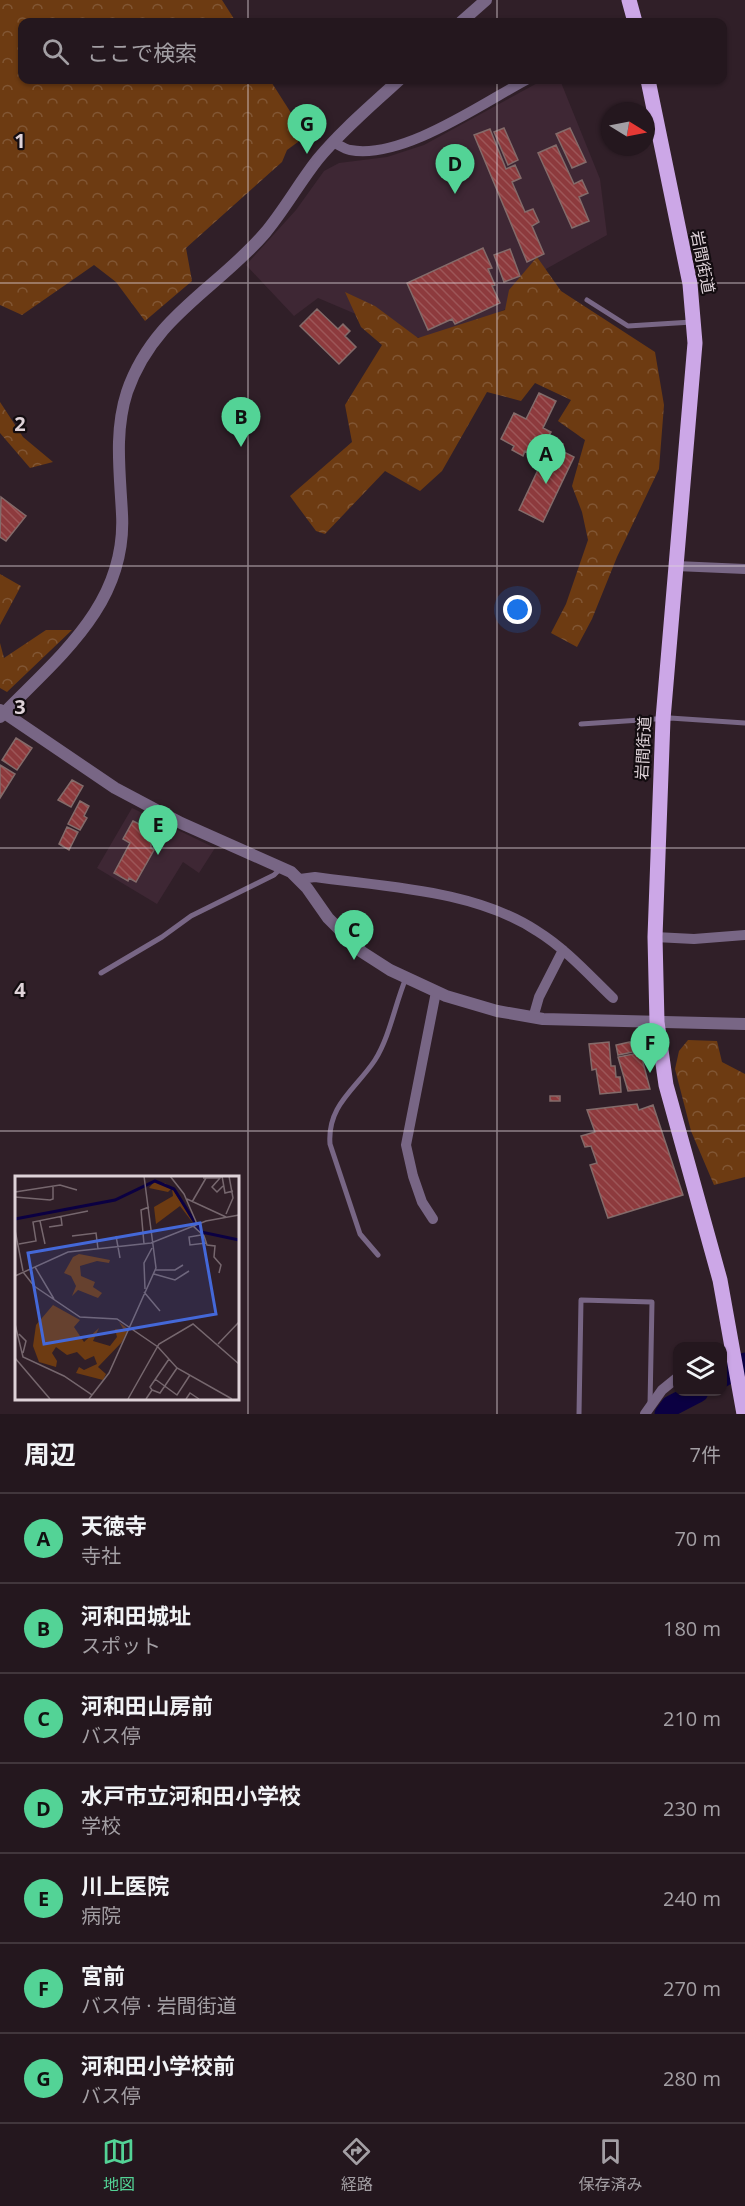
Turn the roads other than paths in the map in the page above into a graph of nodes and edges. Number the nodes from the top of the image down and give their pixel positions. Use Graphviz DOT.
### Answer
graph roads {
  1 [pos="486,0"];
  2 [pos="628,0"];
  3 [pos="466,18"];
  4 [pos="634,18"];
  5 [pos="395,84"];
  6 [pos="519,84"];
  7 [pos="649,84"];
  8 [pos="333,142"];
  9 [pos="587,300"];
  10 [pos="694,322"];
  11 [pos="676,566"];
  12 [pos="745,569"];
  13 [pos="1,713"];
  14 [pos="663,719"];
  15 [pos="745,723"];
  16 [pos="581,724"];
  17 [pos="282,867"];
  18 [pos="300,879"];
  19 [pos="745,935"];
  20 [pos="655,937"];
  21 [pos="563,950"];
  22 [pos="102,973"];
  23 [pos="406,978"];
  24 [pos="436,992"];
  25 [pos="613,998"];
  26 [pos="533,1018"];
  27 [pos="657,1022"];
  28 [pos="745,1024"];
  29 [pos="433,1219"];
  30 [pos="378,1255"];
  31 [pos="730,1354"];
  32 [pos="673,1381"];
  33 [pos="741,1384"];
  34 [pos="648,1410"];
  35 [pos="579,1414"];
  36 [pos="744,1414"];
  1 -- 3 [label="street"];
  2 -- 4 [label="main road"];
  5 -- 8 [label="street"];
  6 -- 8 [label="street"];
  7 -- 10 [label="main road, 岩間街道"];
  8 -- 13 [label="street"];
  9 -- 10 [label="lane"];
  10 -- 11 [label="main road, 岩間街道"];
  11 -- 12 [label="street"];
  11 -- 14 [label="main road, 岩間街道"];
  13 -- 17 [label="street"];
  14 -- 15 [label="lane"];
  14 -- 16 [label="lane"];
  14 -- 20 [label="main road, 岩間街道"];
  17 -- 18 [label="street"];
  17 -- 22 [label="lane"];
  18 -- 21 [label="street"];
  18 -- 23 [label="street"];
  19 -- 20 [label="street"];
  20 -- 27 [label="main road, 岩間街道"];
  21 -- 25 [label="street"];
  21 -- 26 [label="street"];
  23 -- 24 [label="street"];
  23 -- 30 [label="lane"];
  24 -- 26 [label="street"];
  24 -- 29 [label="street"];
  26 -- 27 [label="street"];
  27 -- 28 [label="street"];
  27 -- 31 [label="main road, 岩間街道"];
  31 -- 33 [label="main road, 岩間街道"];
  32 -- 34 [label="street"];
  33 -- 36 [label="main road, 岩間街道"];
  34 -- 35 [label="lane"];
}
